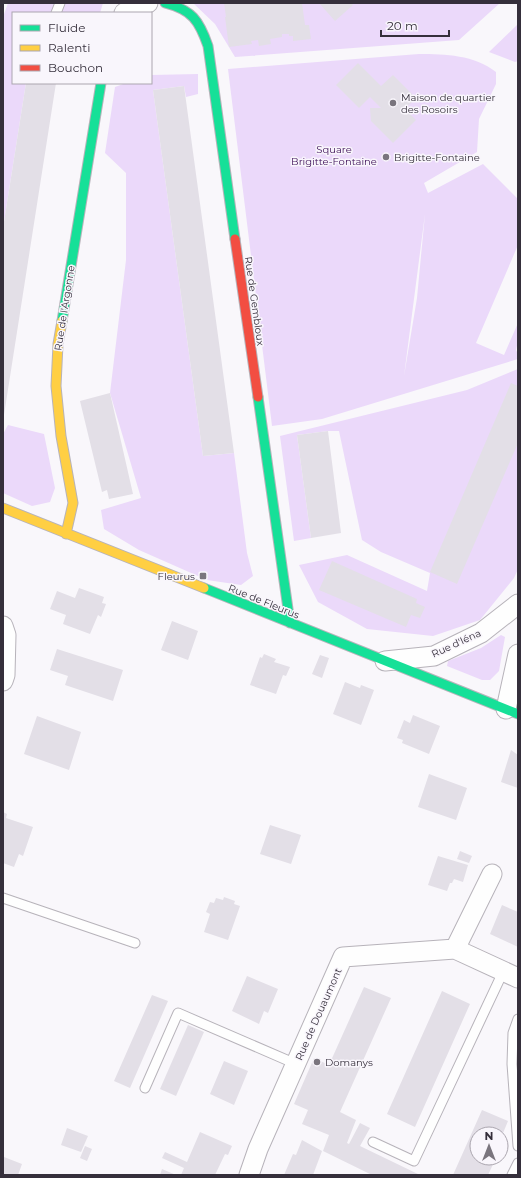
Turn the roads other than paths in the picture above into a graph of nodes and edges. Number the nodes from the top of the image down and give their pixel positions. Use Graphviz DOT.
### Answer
graph roads {
  1 [pos="148,3"];
  2 [pos="165,3"];
  3 [pos="126,9"];
  4 [pos="101,84"];
  5 [pos="3,508"];
  6 [pos="66,534"];
  7 [pos="518,604"];
  8 [pos="290,623"];
  9 [pos="3,626"];
  10 [pos="518,654"];
  11 [pos="385,661"];
  12 [pos="3,681"];
  13 [pos="512,712"];
  14 [pos="492,874"];
  15 [pos="3,898"];
  16 [pos="135,943"];
  17 [pos="455,950"];
  18 [pos="511,975"];
  19 [pos="518,1019"];
  20 [pos="296,1064"];
  21 [pos="145,1088"];
  22 [pos="373,1142"];
  23 [pos="518,1146"];
  24 [pos="518,1163"];
  25 [pos="249,1175"];
  26 [pos="512,1175"];
  1 -- 3 [label="street"];
  2 -- 8 [label="street, Rue de Gembloux"];
  4 -- 6 [label="street, Rue de l'Argonne"];
  5 -- 6 [label="street, Rue de Fleurus"];
  6 -- 8 [label="street, Rue de Fleurus"];
  7 -- 11 [label="street, Rue d'Iéna"];
  8 -- 11 [label="street, Rue de Fleurus"];
  9 -- 12 [label="street"];
  10 -- 13 [label="street"];
  11 -- 13 [label="street, Rue de Fleurus"];
  14 -- 17 [label="street"];
  15 -- 16 [label="lane"];
  17 -- 18 [label="street, Rue de Douaumont"];
  17 -- 20 [label="street, Rue de Douaumont"];
  18 -- 22 [label="lane"];
  19 -- 23 [label="lane"];
  20 -- 21 [label="lane"];
  20 -- 25 [label="street, Rue de Douaumont"];
  24 -- 26 [label="lane"];
}
